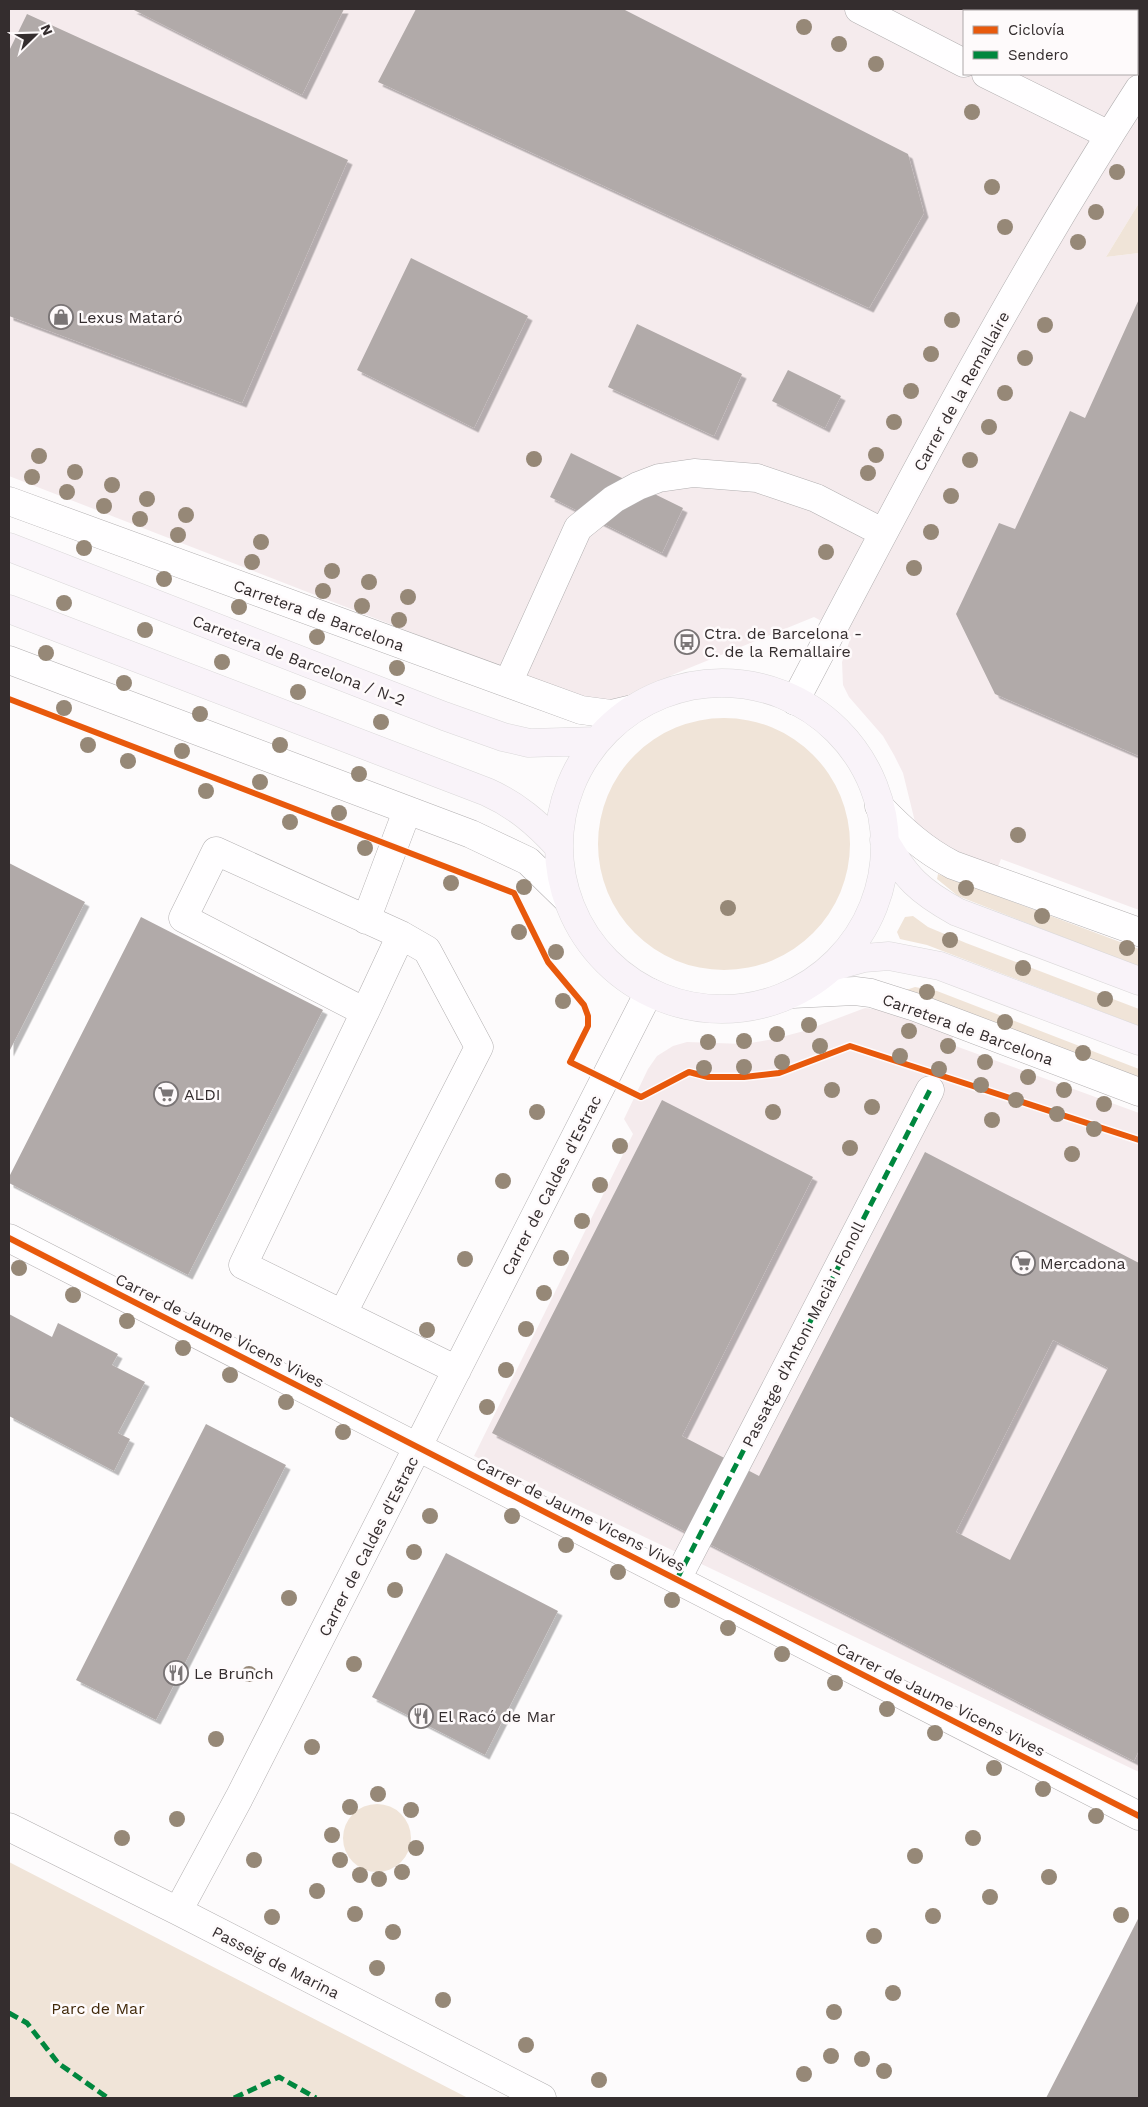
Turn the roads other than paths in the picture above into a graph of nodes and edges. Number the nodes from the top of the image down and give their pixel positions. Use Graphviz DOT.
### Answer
graph roads {
  1 [pos="859,9"];
  2 [pos="963,62"];
  3 [pos="988,75"];
  4 [pos="1139,89"];
  5 [pos="1109,135"];
  6 [pos="9,501"];
  7 [pos="882,532"];
  8 [pos="9,547"];
  9 [pos="9,609"];
  10 [pos="9,660"];
  11 [pos="508,683"];
  12 [pos="796,701"];
  13 [pos="632,709"];
  14 [pos="596,741"];
  15 [pos="879,806"];
  16 [pos="407,811"];
  17 [pos="884,840"];
  18 [pos="558,846"];
  19 [pos="567,899"];
  20 [pos="366,920"];
  21 [pos="1139,932"];
  22 [pos="401,935"];
  23 [pos="832,967"];
  24 [pos="1139,981"];
  25 [pos="649,992"];
  26 [pos="792,994"];
  27 [pos="365,1012"];
  28 [pos="1139,1041"];
  29 [pos="930,1090"];
  30 [pos="1139,1092"];
  31 [pos="9,1238"];
  32 [pos="342,1313"];
  33 [pos="457,1370"];
  34 [pos="418,1446"];
  35 [pos="677,1579"];
  36 [pos="1139,1816"];
  37 [pos="9,1827"];
  38 [pos="178,1911"];
  39 [pos="542,2098"];
  1 -- 2 [label="street"];
  3 -- 5 [label="street"];
  4 -- 5 [label="street, Carrer de la Remallaire"];
  5 -- 7 [label="street, Carrer de la Remallaire"];
  6 -- 11 [label="street, Carretera de Barcelona"];
  7 -- 11 [label="street"];
  7 -- 12 [label="street, Carrer de la Remallaire"];
  8 -- 14 [label="main road, Carretera de Barcelona / N-2"];
  9 -- 18 [label="main road"];
  10 -- 16 [label="street"];
  11 -- 13 [label="street, Carretera de Barcelona"];
  12 -- 13 [label="main road"];
  12 -- 15 [label="main road"];
  13 -- 14 [label="main road"];
  14 -- 18 [label="main road"];
  15 -- 17 [label="main road"];
  15 -- 21 [label="street"];
  16 -- 19 [label="street"];
  16 -- 20 [label="street"];
  17 -- 23 [label="main road"];
  17 -- 24 [label="main road"];
  18 -- 19 [label="main road"];
  19 -- 25 [label="main road"];
  20 -- 22 [label="street"];
  20 -- 27 [label="street"];
  22 -- 27 [label="street"];
  22 -- 32 [label="street"];
  23 -- 26 [label="main road"];
  23 -- 28 [label="main road"];
  25 -- 26 [label="main road"];
  25 -- 33 [label="street, Carrer de Caldes d'Estrac"];
  26 -- 30 [label="street, Carretera de Barcelona"];
  27 -- 32 [label="street"];
  29 -- 35 [label="street, Passatge d'Antoni Macià i Fonoll"];
  31 -- 34 [label="street, Carrer de Jaume Vicens Vives"];
  32 -- 33 [label="street"];
  33 -- 34 [label="street, Carrer de Caldes d'Estrac"];
  34 -- 35 [label="street, Carrer de Jaume Vicens Vives"];
  34 -- 38 [label="street, Carrer de Caldes d'Estrac"];
  35 -- 36 [label="street, Carrer de Jaume Vicens Vives"];
  37 -- 38 [label="street, Passeig de Marina"];
  38 -- 39 [label="street, Passeig de Marina"];
}
